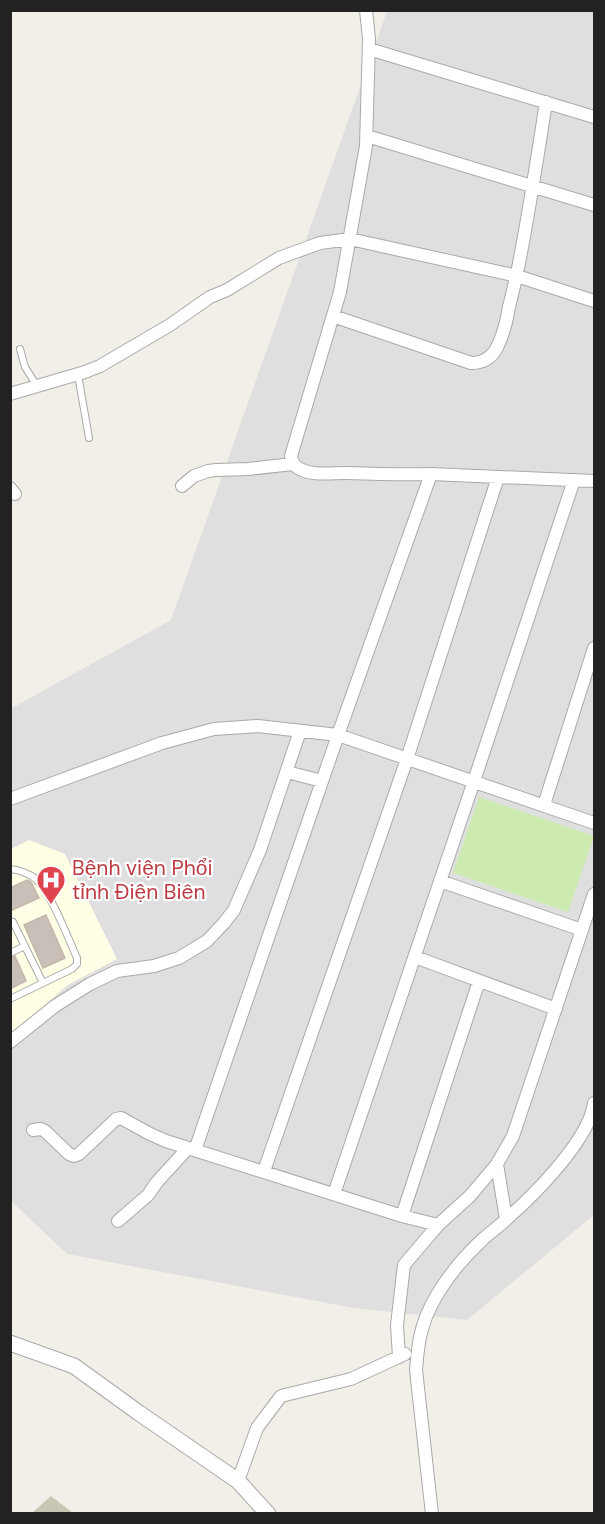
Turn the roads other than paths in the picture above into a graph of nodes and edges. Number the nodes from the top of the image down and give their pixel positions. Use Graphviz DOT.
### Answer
graph roads {
  1 [pos="366,10"];
  2 [pos="369,49"];
  3 [pos="546,102"];
  4 [pos="594,117"];
  5 [pos="367,136"];
  6 [pos="533,186"];
  7 [pos="594,205"];
  8 [pos="350,239"];
  9 [pos="517,276"];
  10 [pos="594,301"];
  11 [pos="333,316"];
  12 [pos="20,349"];
  13 [pos="78,374"];
  14 [pos="37,386"];
  15 [pos="10,394"];
  16 [pos="89,438"];
  17 [pos="294,464"];
  18 [pos="431,474"];
  19 [pos="498,477"];
  20 [pos="574,480"];
  21 [pos="594,481"];
  22 [pos="182,486"];
  23 [pos="594,648"];
  24 [pos="300,731"];
  25 [pos="338,735"];
  26 [pos="407,759"];
  27 [pos="287,772"];
  28 [pos="322,782"];
  29 [pos="474,782"];
  30 [pos="14,795"];
  31 [pos="544,805"];
  32 [pos="594,823"];
  33 [pos="10,869"];
  34 [pos="440,881"];
  35 [pos="594,894"];
  36 [pos="13,922"];
  37 [pos="582,930"];
  38 [pos="25,946"];
  39 [pos="10,953"];
  40 [pos="415,957"];
  41 [pos="479,981"];
  42 [pos="43,983"];
  43 [pos="10,999"];
  44 [pos="556,1009"];
  45 [pos="10,1042"];
  46 [pos="594,1103"];
  47 [pos="33,1130"];
  48 [pos="191,1149"];
  49 [pos="497,1164"];
  50 [pos="264,1171"];
  51 [pos="334,1194"];
  52 [pos="402,1216"];
  53 [pos="506,1217"];
  54 [pos="118,1221"];
  55 [pos="438,1225"];
  56 [pos="10,1343"];
  57 [pos="418,1349"];
  58 [pos="399,1357"];
  59 [pos="238,1481"];
  60 [pos="268,1514"];
  61 [pos="432,1514"];
  1 -- 2 [label="street"];
  2 -- 3 [label="street"];
  2 -- 5 [label="street"];
  3 -- 4 [label="street"];
  3 -- 6 [label="street"];
  5 -- 6 [label="street"];
  5 -- 8 [label="street"];
  6 -- 7 [label="street"];
  6 -- 9 [label="street"];
  8 -- 9 [label="street"];
  8 -- 11 [label="street"];
  8 -- 13 [label="street"];
  9 -- 10 [label="street"];
  9 -- 11 [label="street"];
  11 -- 17 [label="street"];
  12 -- 14 [label="lane"];
  13 -- 14 [label="street"];
  13 -- 16 [label="lane"];
  14 -- 15 [label="street"];
  17 -- 18 [label="street"];
  17 -- 22 [label="street"];
  18 -- 19 [label="street"];
  18 -- 25 [label="street"];
  19 -- 20 [label="street"];
  19 -- 26 [label="street"];
  20 -- 21 [label="street"];
  20 -- 29 [label="street"];
  23 -- 31 [label="street"];
  24 -- 25 [label="street"];
  24 -- 27 [label="street"];
  24 -- 30 [label="street"];
  25 -- 26 [label="street"];
  25 -- 28 [label="street"];
  26 -- 29 [label="street"];
  26 -- 50 [label="street"];
  27 -- 28 [label="street"];
  27 -- 45 [label="street"];
  28 -- 48 [label="street"];
  29 -- 31 [label="street"];
  29 -- 34 [label="street"];
  31 -- 32 [label="street"];
  33 -- 42 [label="lane"];
  34 -- 37 [label="street"];
  34 -- 40 [label="street"];
  35 -- 37 [label="street"];
  36 -- 38 [label="lane"];
  37 -- 44 [label="street"];
  38 -- 39 [label="lane"];
  38 -- 42 [label="lane"];
  40 -- 41 [label="street"];
  40 -- 51 [label="street"];
  41 -- 44 [label="street"];
  41 -- 52 [label="street"];
  42 -- 43 [label="lane"];
  44 -- 49 [label="street"];
  46 -- 53 [label="street"];
  47 -- 48 [label="street"];
  48 -- 50 [label="street"];
  48 -- 54 [label="street"];
  49 -- 53 [label="street"];
  49 -- 55 [label="street"];
  50 -- 51 [label="street"];
  51 -- 52 [label="street"];
  52 -- 55 [label="street"];
  53 -- 57 [label="street"];
  55 -- 58 [label="street"];
  56 -- 59 [label="street"];
  57 -- 58 [label="street"];
  57 -- 61 [label="street"];
  58 -- 59 [label="street"];
  59 -- 60 [label="street"];
}
